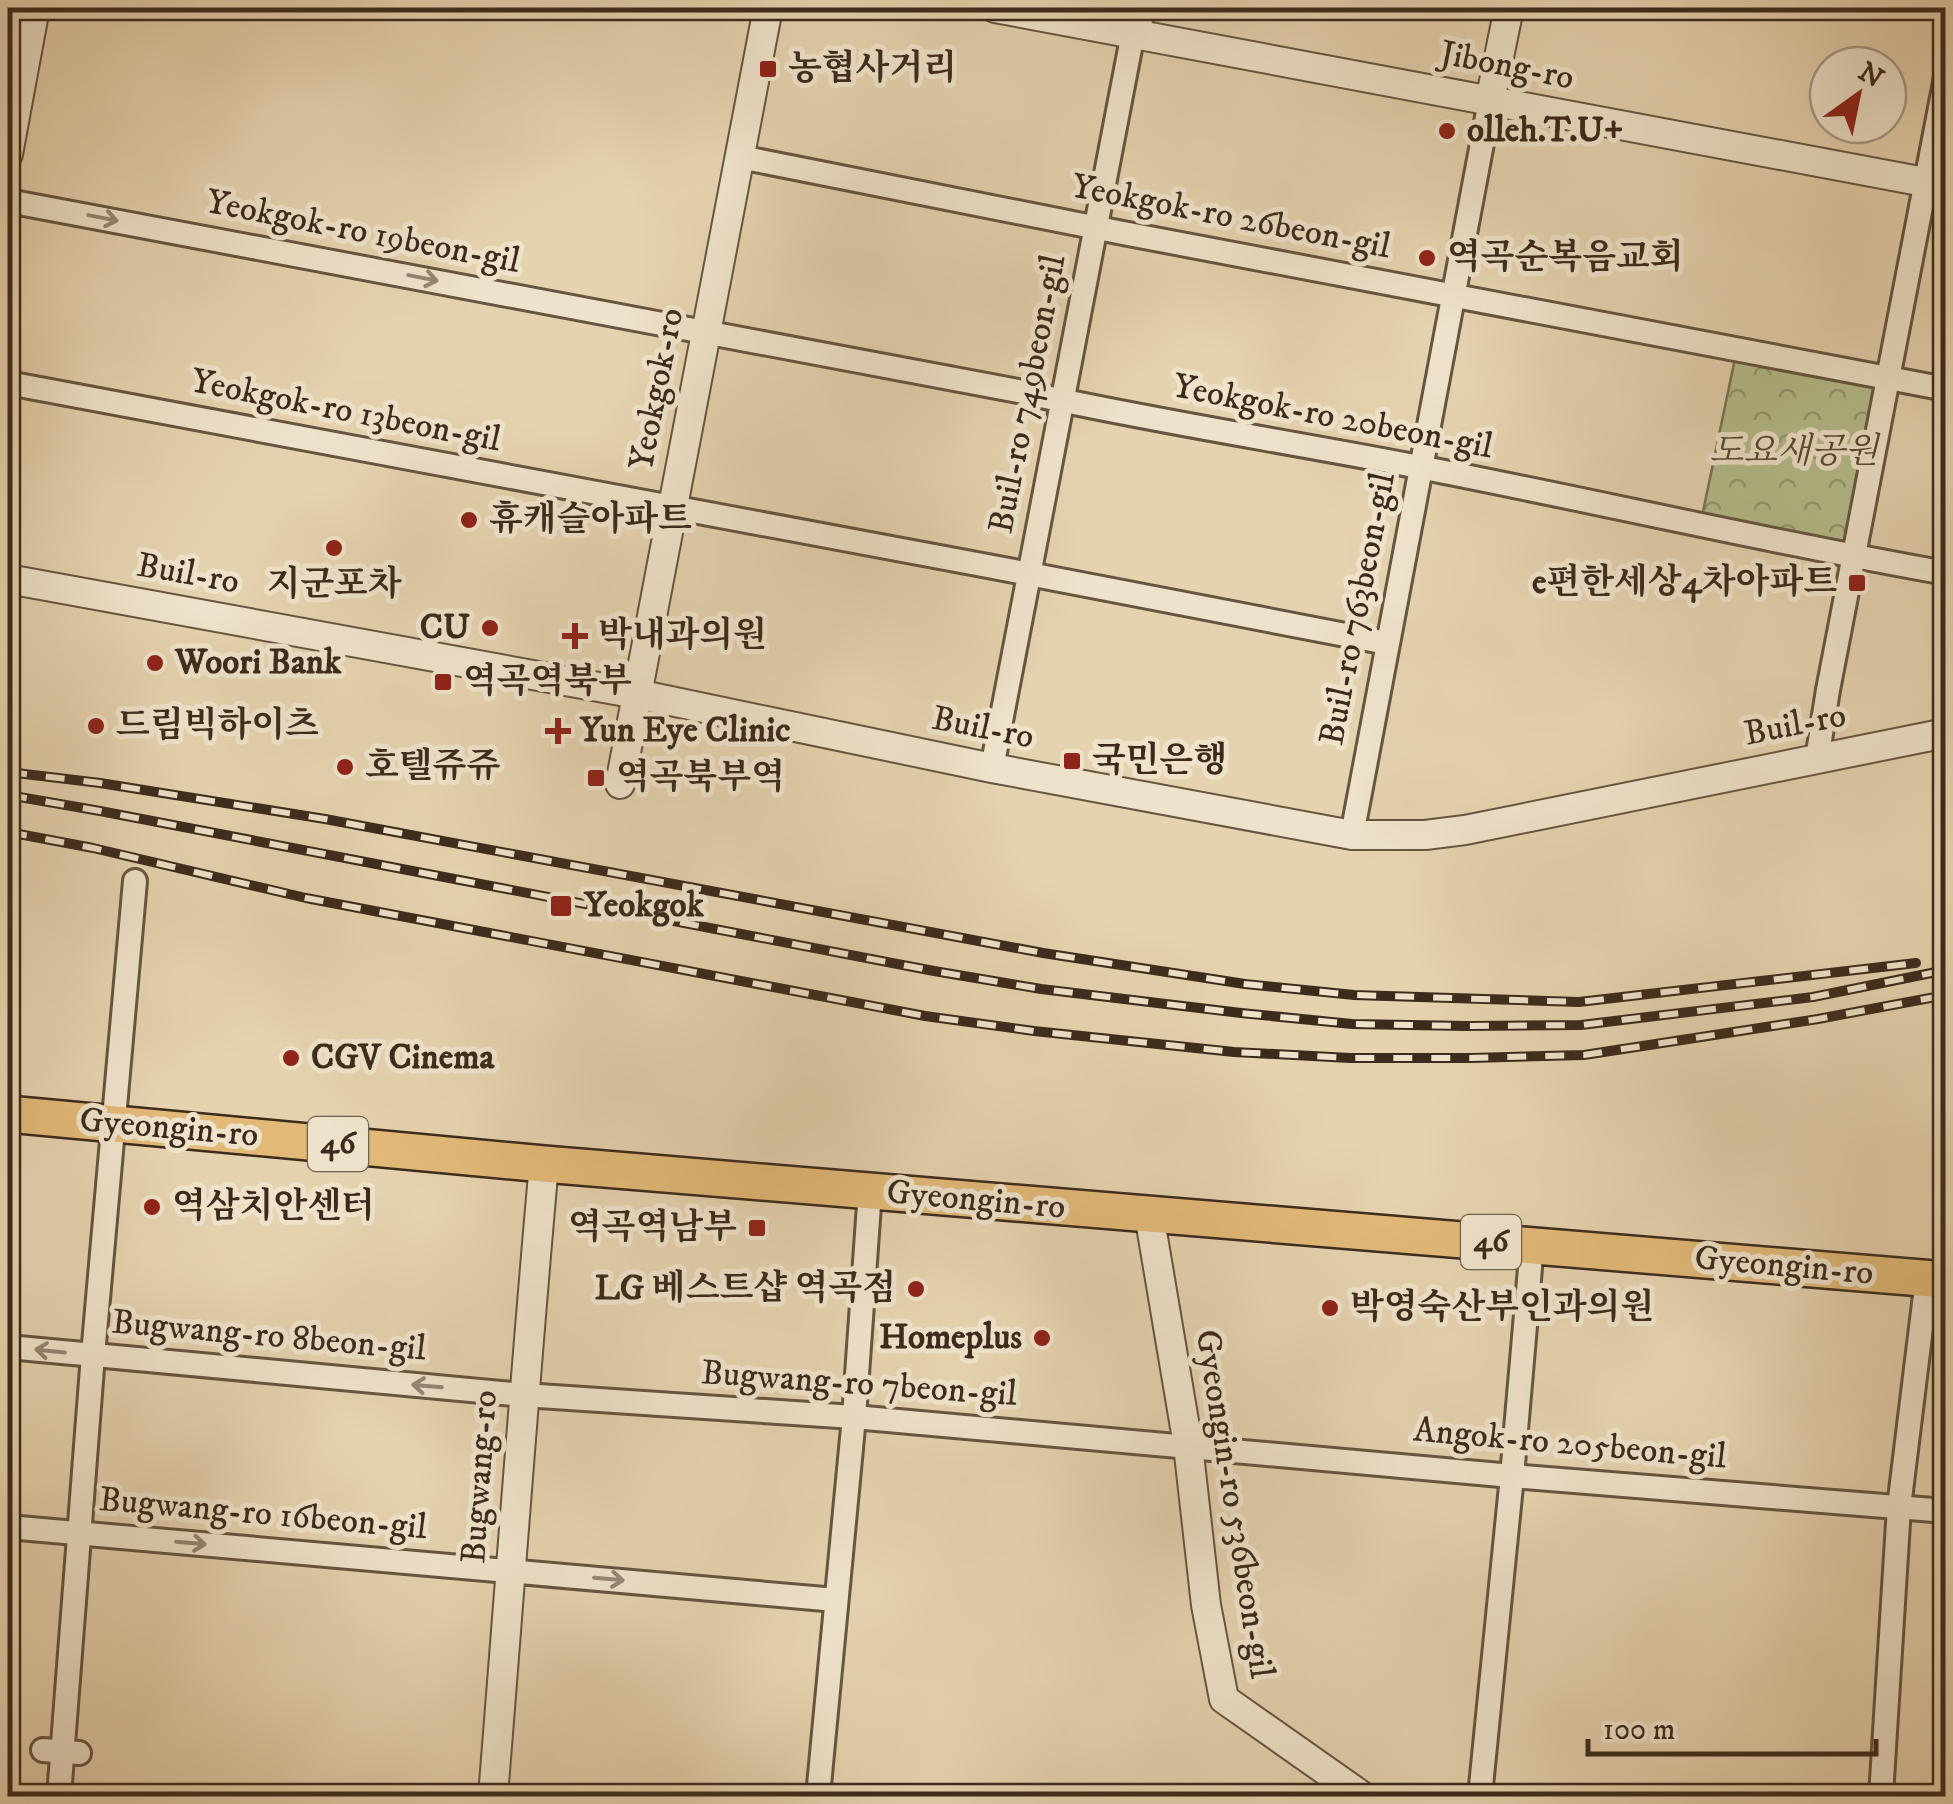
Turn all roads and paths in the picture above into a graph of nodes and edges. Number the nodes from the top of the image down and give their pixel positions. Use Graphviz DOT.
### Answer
graph roads {
  1 [pos="35,8"];
  2 [pos="768,8"];
  3 [pos="995,8"];
  4 [pos="1509,8"];
  5 [pos="1138,20"];
  6 [pos="1946,77"];
  7 [pos="1490,101"];
  8 [pos="8,154"];
  9 [pos="740,156"];
  10 [pos="1935,184"];
  11 [pos="8,200"];
  12 [pos="1096,227"];
  13 [pos="1452,295"];
  14 [pos="706,333"];
  15 [pos="1888,378"];
  16 [pos="8,383"];
  17 [pos="1946,388"];
  18 [pos="1063,402"];
  19 [pos="1420,467"];
  20 [pos="672,508"];
  21 [pos="1853,556"];
  22 [pos="1946,573"];
  23 [pos="1029,574"];
  24 [pos="8,579"];
  25 [pos="1387,643"];
  26 [pos="637,694"];
  27 [pos="1946,733"];
  28 [pos="1817,759"];
  29 [pos="992,768"];
  30 [pos="620,784"];
  31 [pos="1352,835"];
  32 [pos="135,880"];
  33 [pos="8,1114"];
  34 [pos="115,1122"];
  35 [pos="544,1164"];
  36 [pos="870,1191"];
  37 [pos="1150,1214"];
  38 [pos="1532,1245"];
  39 [pos="1936,1280"];
  40 [pos="8,1347"];
  41 [pos="94,1355"];
  42 [pos="524,1395"];
  43 [pos="854,1417"];
  44 [pos="1188,1445"];
  45 [pos="1512,1476"];
  46 [pos="1900,1507"];
  47 [pos="1946,1511"];
  48 [pos="8,1528"];
  49 [pos="80,1534"];
  50 [pos="512,1570"];
  51 [pos="836,1600"];
  52 [pos="59,1796"];
  53 [pos="492,1796"];
  54 [pos="818,1796"];
  55 [pos="1362,1796"];
  56 [pos="1480,1796"];
  57 [pos="1882,1796"];
  1 -- 8 [label="street"];
  2 -- 9 [label="street, Yeokgok-ro"];
  3 -- 5 [label="street, Jibong-ro"];
  4 -- 7 [label="street"];
  5 -- 7 [label="street, Jibong-ro"];
  5 -- 12 [label="street, Buil-ro 749beon-gil"];
  6 -- 10 [label="street"];
  7 -- 10 [label="street, Jibong-ro"];
  7 -- 13 [label="street, Buil-ro 763beon-gil"];
  9 -- 12 [label="street, Yeokgok-ro 26beon-gil"];
  9 -- 14 [label="street, Yeokgok-ro"];
  10 -- 15 [label="street"];
  11 -- 14 [label="street, Yeokgok-ro 19beon-gil, one-way"];
  12 -- 13 [label="street, Yeokgok-ro 26beon-gil"];
  12 -- 18 [label="street, Buil-ro 749beon-gil"];
  13 -- 15 [label="street, Yeokgok-ro 26beon-gil"];
  13 -- 19 [label="street, Buil-ro 763beon-gil"];
  14 -- 18 [label="street, Yeokgok-ro 20beon-gil"];
  14 -- 20 [label="street, Yeokgok-ro"];
  15 -- 17 [label="street, Yeokgok-ro 26beon-gil"];
  15 -- 21 [label="street"];
  16 -- 20 [label="street, Yeokgok-ro 13beon-gil"];
  18 -- 19 [label="street, Yeokgok-ro 20beon-gil"];
  18 -- 23 [label="street, Buil-ro 749beon-gil"];
  19 -- 21 [label="street, Yeokgok-ro 20beon-gil"];
  19 -- 25 [label="street, Buil-ro 763beon-gil"];
  20 -- 23 [label="street, Yeokgok-ro 13beon-gil"];
  20 -- 26 [label="street, Yeokgok-ro"];
  21 -- 22 [label="street, Yeokgok-ro 20beon-gil"];
  21 -- 28 [label="street"];
  23 -- 25 [label="street, Yeokgok-ro 13beon-gil"];
  23 -- 29 [label="street, Buil-ro 749beon-gil"];
  24 -- 26 [label="street, Buil-ro"];
  25 -- 31 [label="street, Buil-ro 763beon-gil"];
  26 -- 29 [label="street, Buil-ro"];
  26 -- 30 [label="street, Yeokgok-ro"];
  27 -- 28 [label="street, Buil-ro"];
  28 -- 31 [label="street, Buil-ro"];
  29 -- 31 [label="street, Buil-ro"];
  32 -- 34 [label="street"];
  33 -- 34 [label="main road, Gyeongin-ro / 46"];
  34 -- 35 [label="main road, Gyeongin-ro / 46"];
  34 -- 41 [label="street"];
  35 -- 36 [label="main road, Gyeongin-ro / 46"];
  35 -- 42 [label="street, Bugwang-ro"];
  36 -- 37 [label="main road, Gyeongin-ro / 46"];
  36 -- 43 [label="street"];
  37 -- 38 [label="main road, Gyeongin-ro / 46"];
  37 -- 44 [label="street, Gyeongin-ro 536beon-gil"];
  38 -- 39 [label="main road, Gyeongin-ro / 46"];
  38 -- 45 [label="street"];
  39 -- 46 [label="street"];
  41 -- 40 [label="street, Bugwang-ro 8beon-gil, one-way"];
  42 -- 41 [label="street, Bugwang-ro 8beon-gil, one-way"];
  41 -- 49 [label="street"];
  42 -- 43 [label="street, Bugwang-ro 7beon-gil"];
  42 -- 50 [label="street, Bugwang-ro"];
  43 -- 44 [label="street, Bugwang-ro 7beon-gil"];
  43 -- 51 [label="street"];
  44 -- 45 [label="street, Angok-ro 205beon-gil"];
  44 -- 55 [label="street, Gyeongin-ro 536beon-gil"];
  45 -- 46 [label="street, Angok-ro 205beon-gil"];
  45 -- 56 [label="street"];
  46 -- 47 [label="street, Angok-ro 205beon-gil"];
  46 -- 57 [label="street"];
  48 -- 49 [label="street, Bugwang-ro 16beon-gil"];
  49 -- 50 [label="street, Bugwang-ro 16beon-gil, one-way"];
  49 -- 52 [label="street"];
  50 -- 51 [label="street, Bugwang-ro 16beon-gil, one-way"];
  50 -- 53 [label="street, Bugwang-ro"];
  51 -- 54 [label="street"];
}
